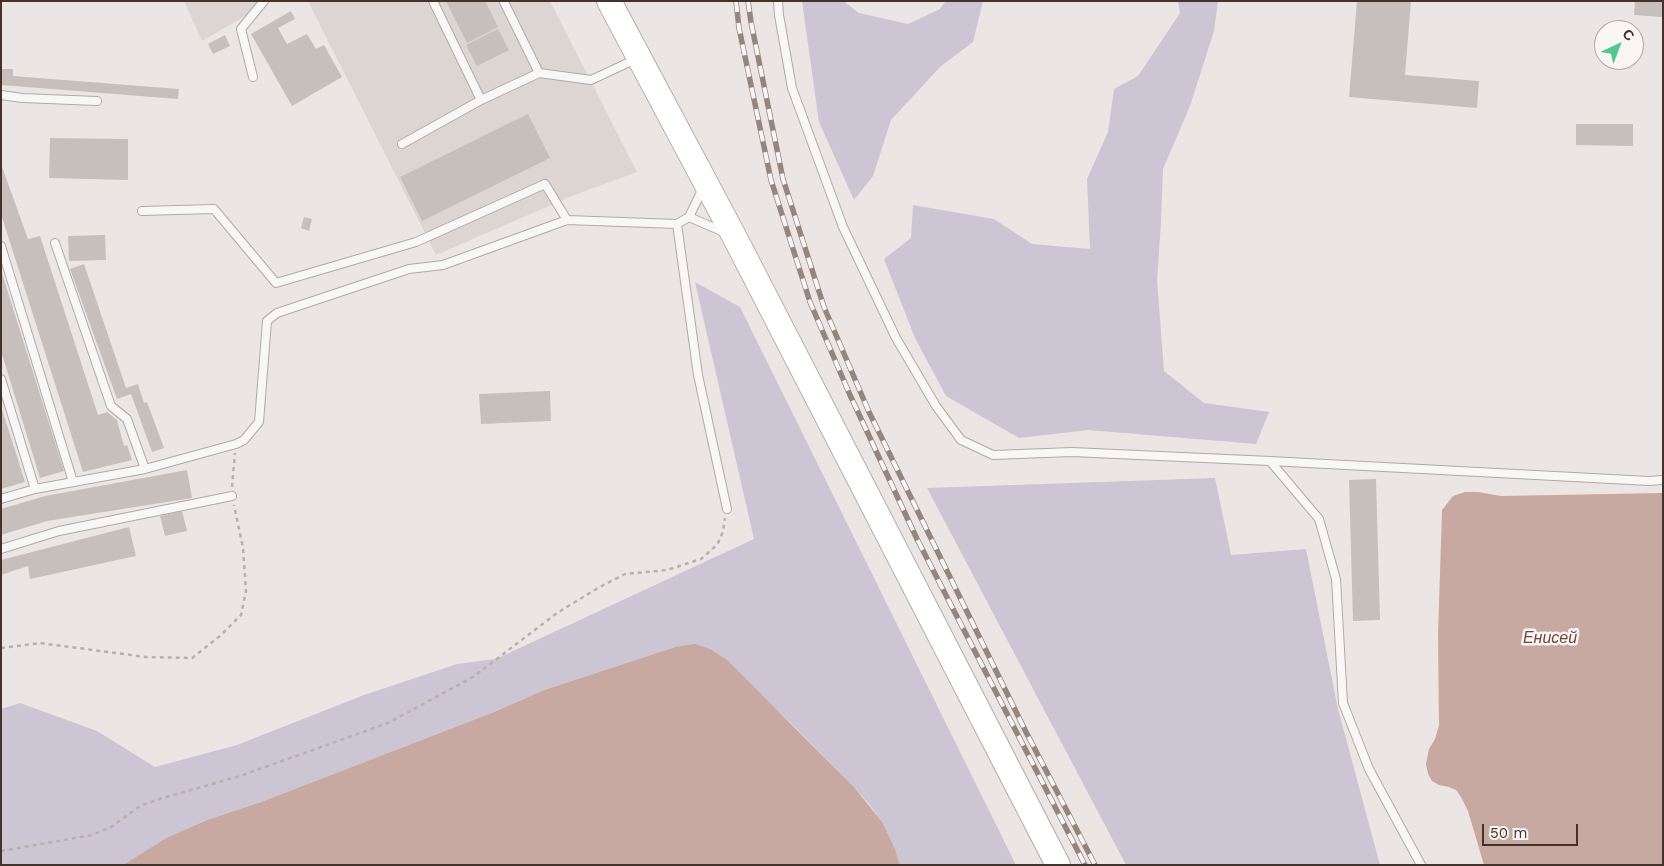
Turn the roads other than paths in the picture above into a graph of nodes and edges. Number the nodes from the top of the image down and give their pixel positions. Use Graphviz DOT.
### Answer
graph roads {
  1 [pos="264,1"];
  2 [pos="433,1"];
  3 [pos="610,1"];
  4 [pos="778,1"];
  5 [pos="504,2"];
  6 [pos="640,57"];
  7 [pos="539,73"];
  8 [pos="253,77"];
  9 [pos="1,95"];
  10 [pos="481,100"];
  11 [pos="97,101"];
  12 [pos="402,144"];
  13 [pos="706,182"];
  14 [pos="142,211"];
  15 [pos="689,217"];
  16 [pos="567,220"];
  17 [pos="677,224"];
  18 [pos="734,236"];
  19 [pos="55,243"];
  20 [pos="1,246"];
  21 [pos="1,379"];
  22 [pos="1270,461"];
  23 [pos="145,469"];
  24 [pos="1663,480"];
  25 [pos="73,482"];
  26 [pos="35,489"];
  27 [pos="232,496"];
  28 [pos="1,500"];
  29 [pos="727,509"];
  30 [pos="1,548"];
  31 [pos="1058,865"];
  32 [pos="1421,865"];
  1 -- 8 [label="lane"];
  2 -- 10 [label="lane"];
  3 -- 6 [label="main road"];
  4 -- 22 [label="lane"];
  5 -- 7 [label="lane"];
  6 -- 7 [label="lane"];
  6 -- 13 [label="main road"];
  7 -- 10 [label="lane"];
  9 -- 11 [label="lane"];
  10 -- 12 [label="lane"];
  13 -- 15 [label="lane"];
  13 -- 18 [label="main road"];
  14 -- 16 [label="lane"];
  15 -- 17 [label="lane"];
  15 -- 18 [label="lane"];
  16 -- 17 [label="lane"];
  16 -- 23 [label="lane"];
  17 -- 29 [label="lane"];
  18 -- 31 [label="main road"];
  19 -- 23 [label="lane"];
  20 -- 25 [label="lane"];
  21 -- 26 [label="lane"];
  22 -- 24 [label="lane"];
  22 -- 32 [label="lane"];
  23 -- 25 [label="lane"];
  25 -- 26 [label="lane"];
  26 -- 28 [label="lane"];
  27 -- 30 [label="lane"];
}
